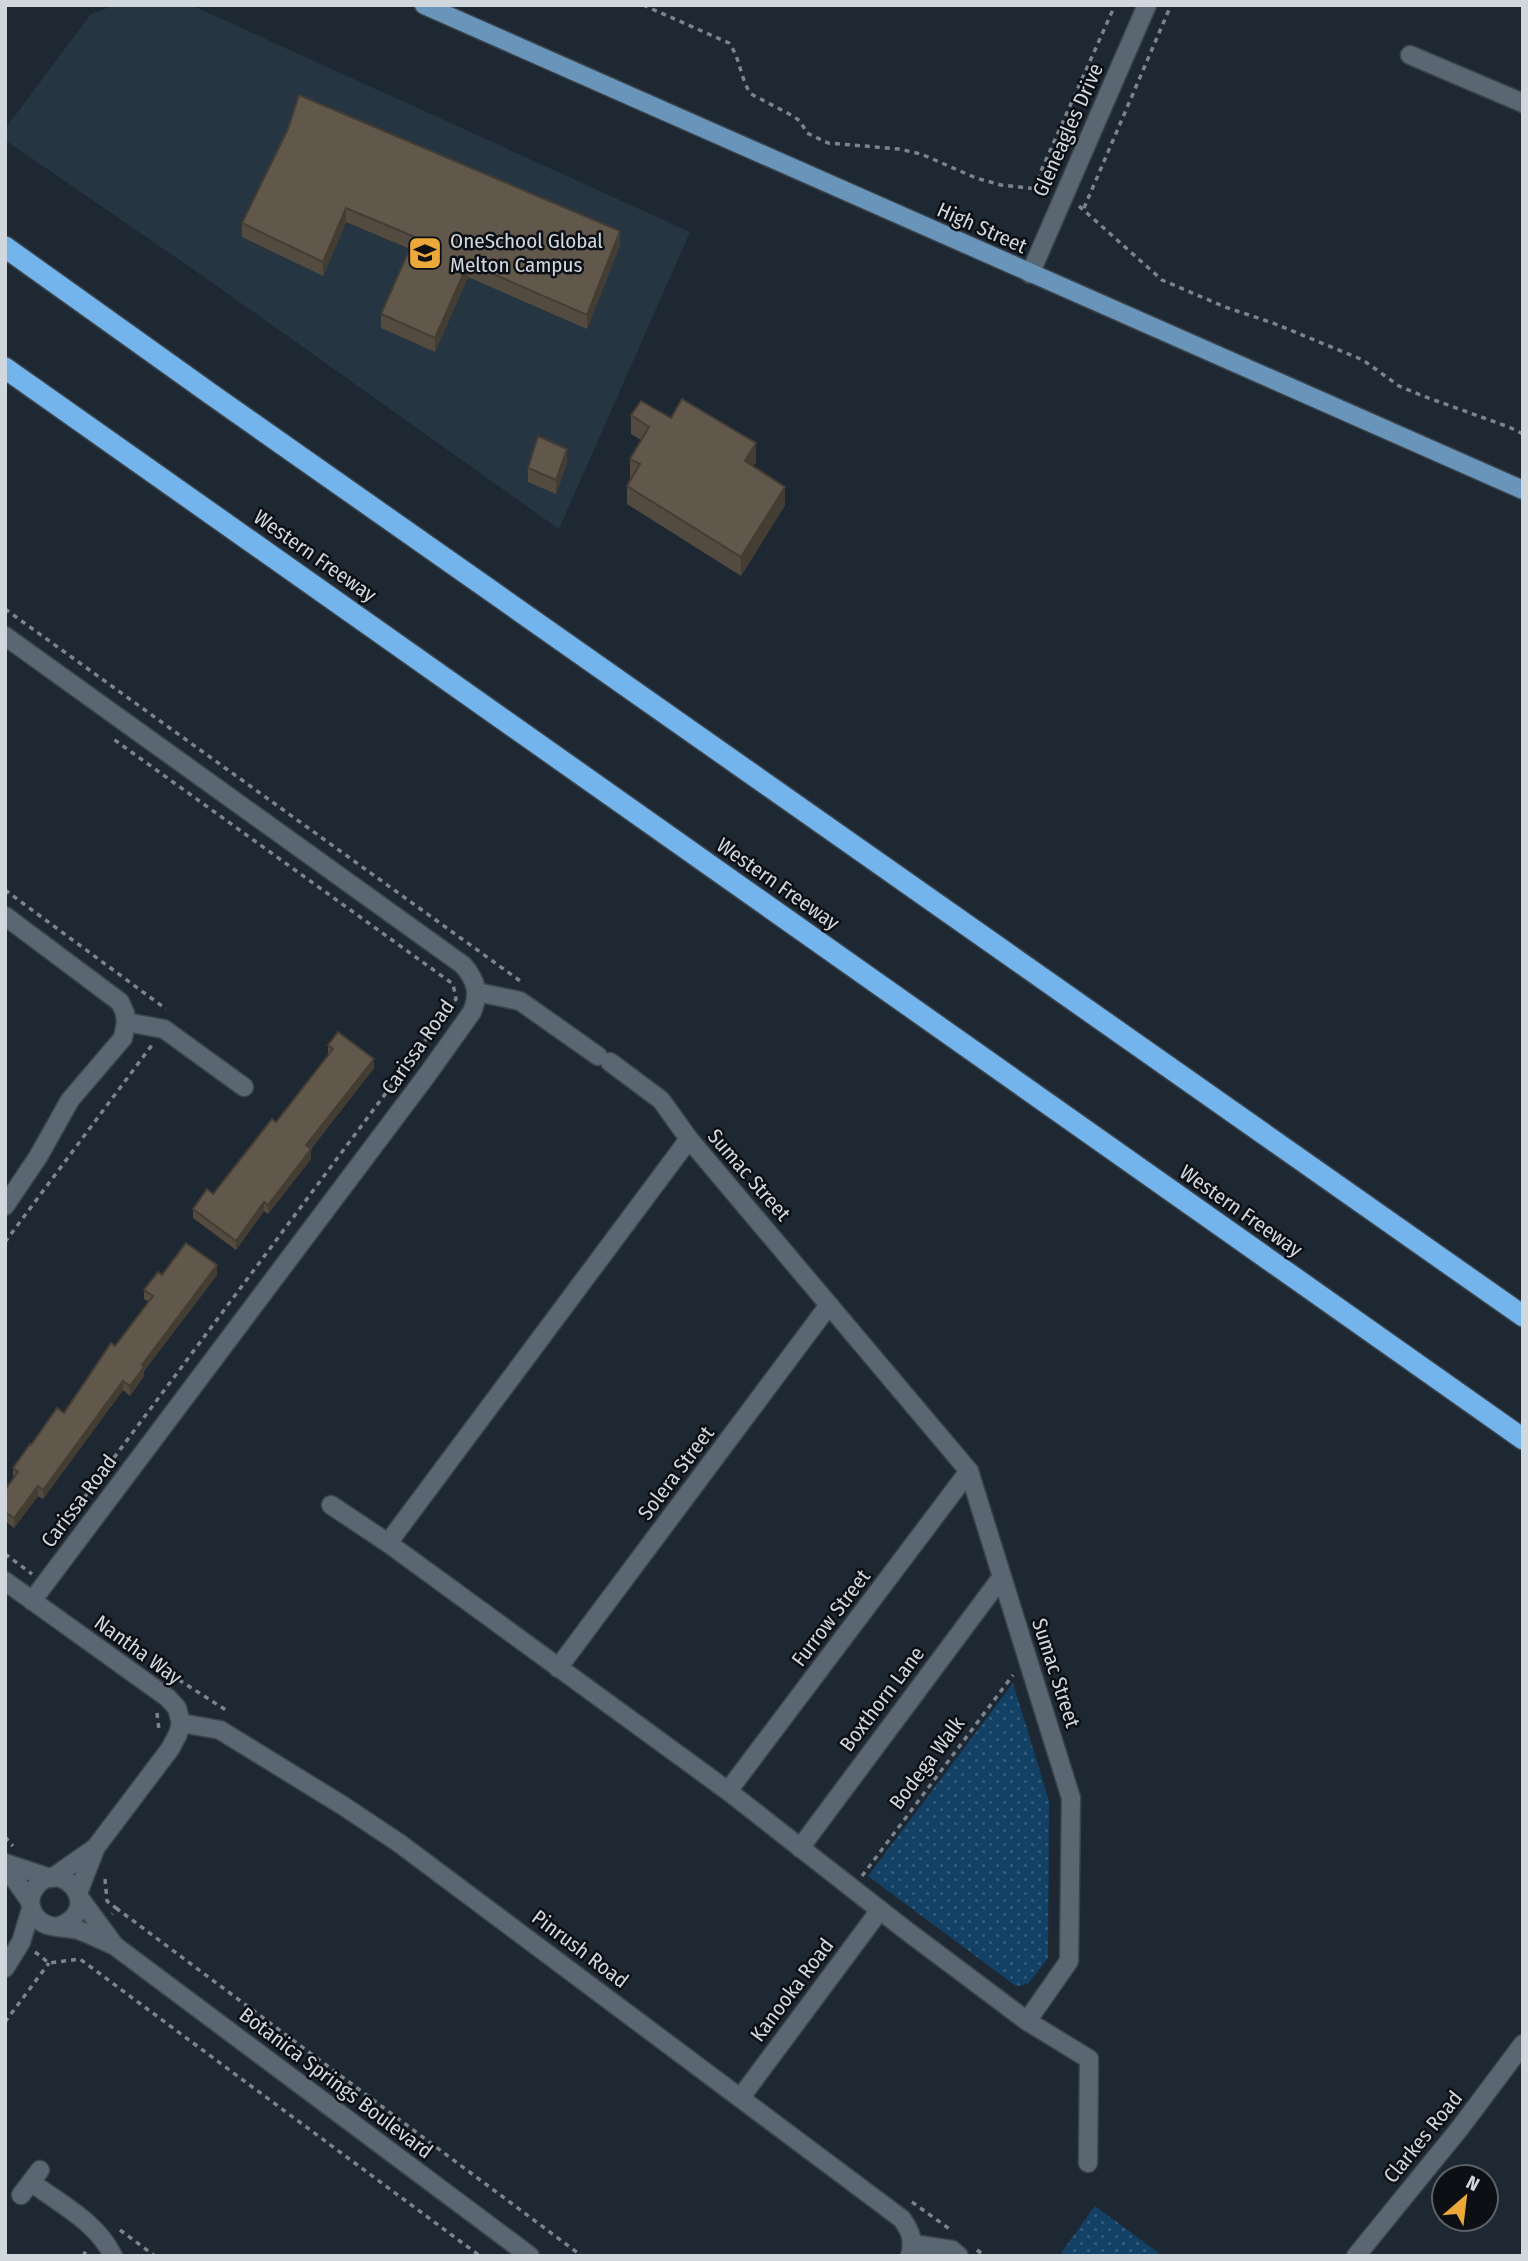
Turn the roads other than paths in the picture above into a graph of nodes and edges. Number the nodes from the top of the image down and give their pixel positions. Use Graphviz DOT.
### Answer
graph roads {
  1 [pos="424,5"];
  2 [pos="1147,5"];
  3 [pos="1410,55"];
  4 [pos="1523,103"];
  5 [pos="5,247"];
  6 [pos="1030,274"];
  7 [pos="5,368"];
  8 [pos="1523,490"];
  9 [pos="5,636"];
  10 [pos="5,916"];
  11 [pos="477,992"];
  12 [pos="127,1022"];
  13 [pos="244,1087"];
  14 [pos="690,1139"];
  15 [pos="5,1206"];
  16 [pos="829,1305"];
  17 [pos="1523,1316"];
  18 [pos="1523,1439"];
  19 [pos="969,1471"];
  20 [pos="331,1505"];
  21 [pos="388,1544"];
  22 [pos="1001,1578"];
  23 [pos="5,1581"];
  24 [pos="32,1601"];
  25 [pos="558,1668"];
  26 [pos="181,1723"];
  27 [pos="728,1791"];
  28 [pos="96,1847"];
  29 [pos="800,1847"];
  30 [pos="8,1858"];
  31 [pos="51,1878"];
  32 [pos="78,1895"];
  33 [pos="30,1905"];
  34 [pos="880,1910"];
  35 [pos="55,1926"];
  36 [pos="116,1946"];
  37 [pos="15,1957"];
  38 [pos="1027,2021"];
  39 [pos="1523,2044"];
  40 [pos="741,2097"];
  41 [pos="1088,2163"];
  42 [pos="31,2183"];
  43 [pos="912,2250"];
  44 [pos="113,2256"];
  45 [pos="530,2256"];
  46 [pos="959,2256"];
  47 [pos="1356,2256"];
  1 -- 6 [label="main road, High Street"];
  2 -- 6 [label="street, Gleneagles Drive"];
  3 -- 4 [label="street"];
  5 -- 17 [label="highway"];
  6 -- 8 [label="main road, High Street"];
  7 -- 18 [label="highway, Western Freeway"];
  9 -- 11 [label="street, Carissa Road"];
  10 -- 12 [label="street"];
  11 -- 14 [label="street"];
  11 -- 24 [label="street, Carissa Road"];
  12 -- 13 [label="street"];
  12 -- 15 [label="street"];
  14 -- 16 [label="street, Sumac Street"];
  14 -- 21 [label="street, Sumac Street"];
  16 -- 19 [label="street, Sumac Street"];
  16 -- 25 [label="street, Solera Street"];
  19 -- 22 [label="street, Sumac Street"];
  19 -- 27 [label="street, Furrow Street"];
  20 -- 21 [label="street"];
  21 -- 25 [label="street"];
  22 -- 29 [label="street, Boxthorn Lane"];
  22 -- 38 [label="street, Sumac Street"];
  23 -- 24 [label="street, Nantha Way"];
  24 -- 26 [label="street, Nantha Way"];
  25 -- 27 [label="street"];
  26 -- 28 [label="street"];
  26 -- 40 [label="street, Pinrush Road"];
  27 -- 29 [label="street"];
  28 -- 31 [label="street"];
  28 -- 32 [label="street"];
  29 -- 34 [label="street"];
  30 -- 31 [label="street"];
  30 -- 33 [label="street"];
  31 -- 32 [label="street"];
  31 -- 33 [label="street"];
  32 -- 35 [label="street"];
  32 -- 36 [label="street, Botanica Springs Boulevard"];
  33 -- 35 [label="street"];
  33 -- 37 [label="street"];
  34 -- 38 [label="street"];
  34 -- 40 [label="street, Kanooka Road"];
  35 -- 36 [label="street, Botanica Springs Boulevard"];
  35 -- 37 [label="street"];
  36 -- 45 [label="street, Botanica Springs Boulevard"];
  38 -- 41 [label="street"];
  39 -- 47 [label="street, Clarkes Road"];
  40 -- 43 [label="street, Pinrush Road"];
  42 -- 44 [label="street"];
  43 -- 46 [label="street"];
}
